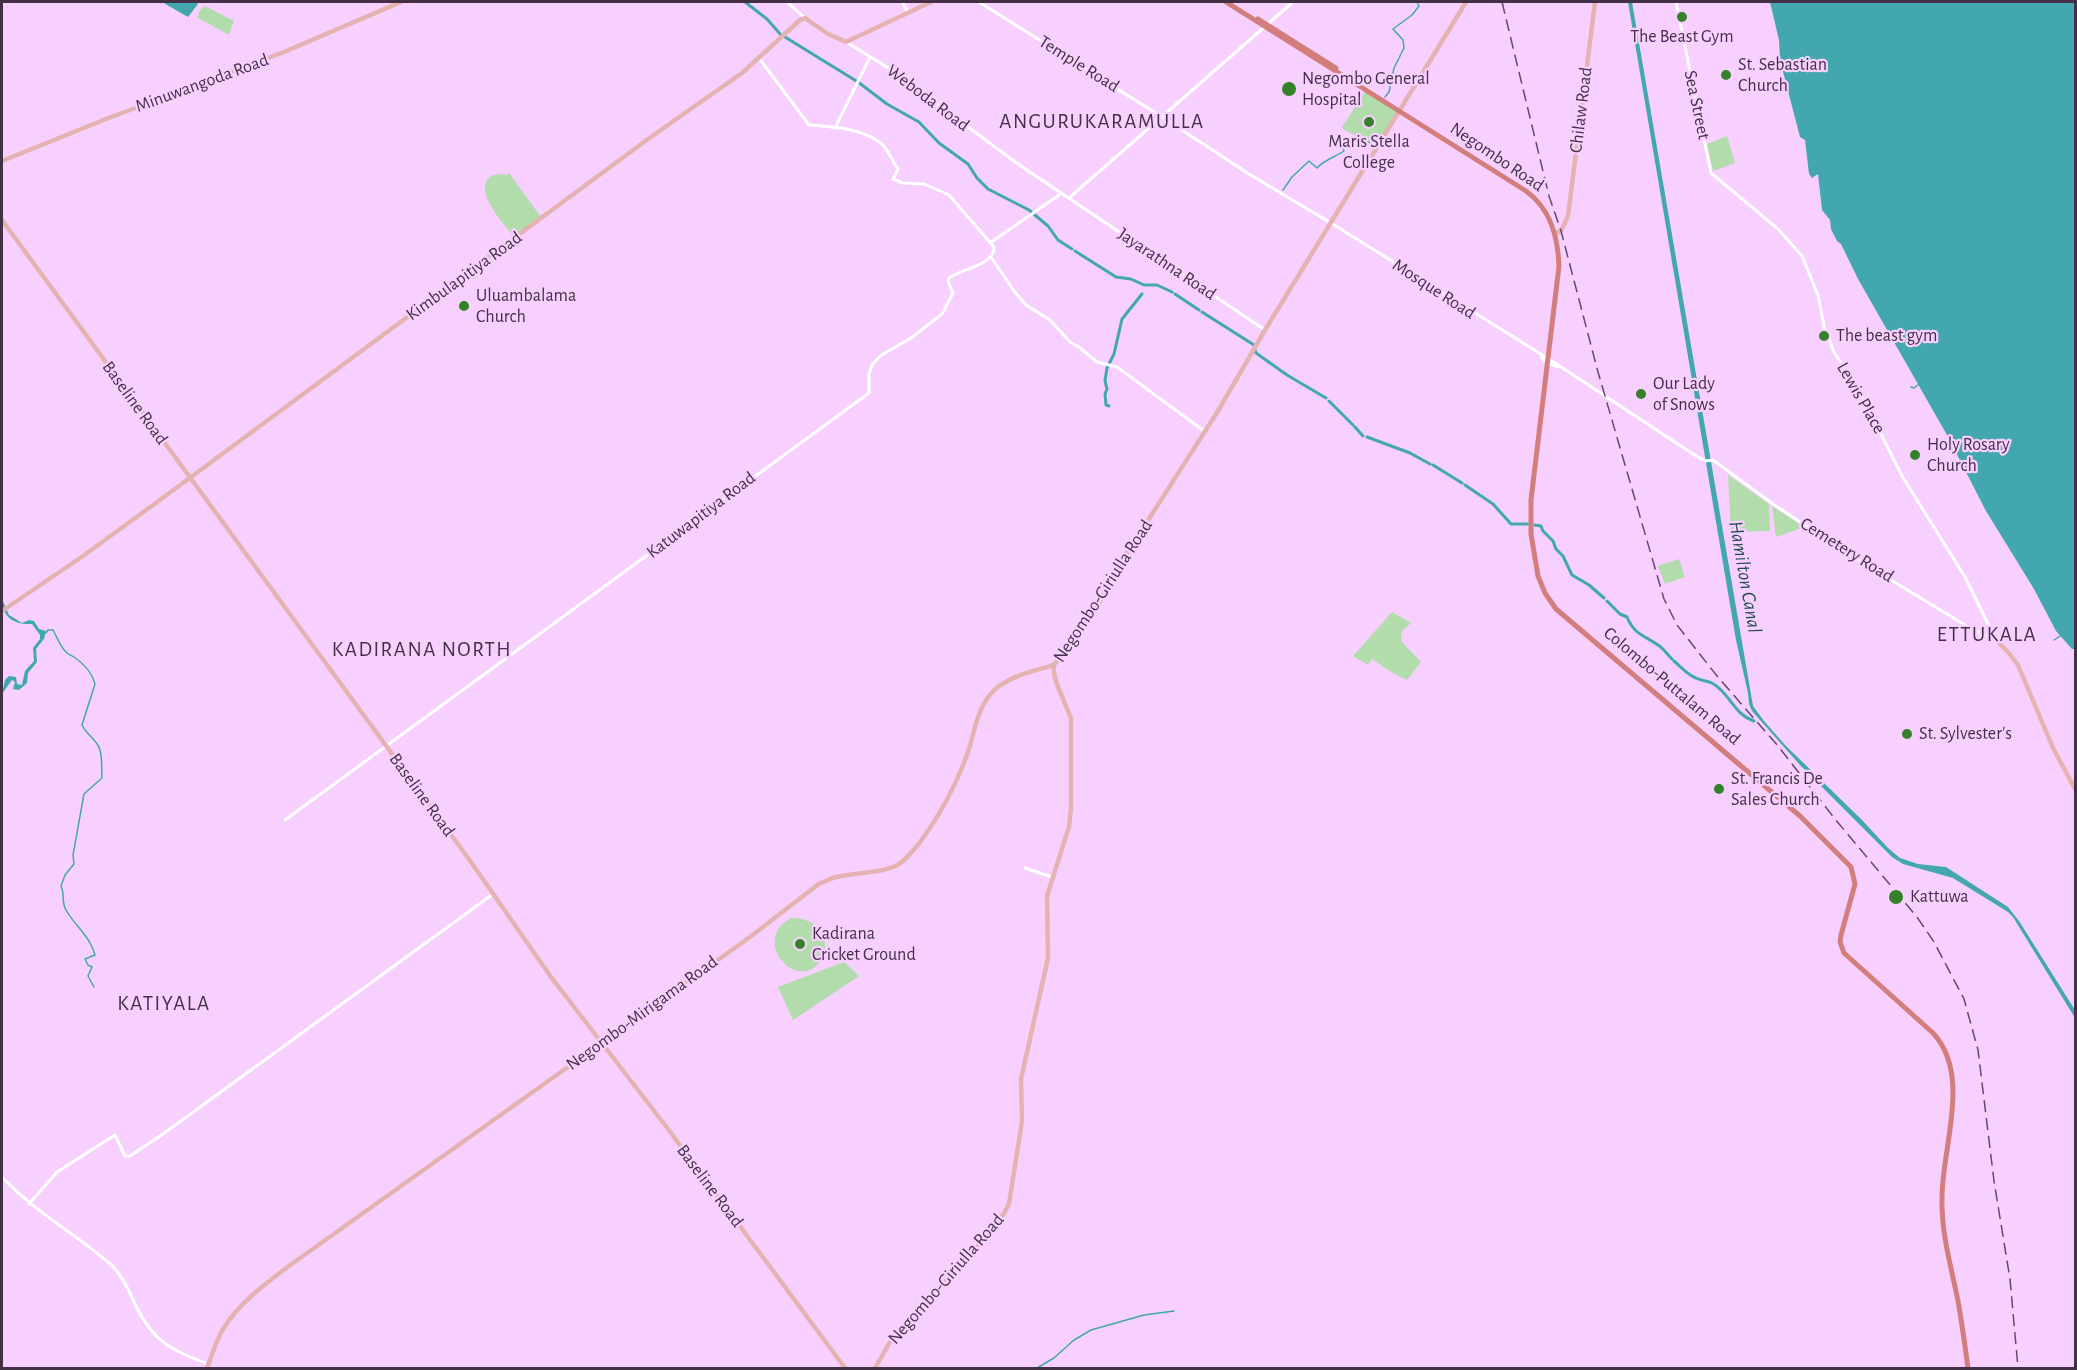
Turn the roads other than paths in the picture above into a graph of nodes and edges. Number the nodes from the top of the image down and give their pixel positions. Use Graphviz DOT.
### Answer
graph roads {
  1 [pos="400,2"];
  2 [pos="787,2"];
  3 [pos="902,2"];
  4 [pos="931,2"];
  5 [pos="979,2"];
  6 [pos="1226,2"];
  7 [pos="1231,2"];
  8 [pos="1293,2"];
  9 [pos="1467,2"];
  10 [pos="1595,2"];
  11 [pos="1676,2"];
  12 [pos="908,12"];
  13 [pos="805,18"];
  14 [pos="1264,25"];
  15 [pos="846,42"];
  16 [pos="870,56"];
  17 [pos="759,58"];
  18 [pos="1400,110"];
  19 [pos="1162,117"];
  20 [pos="835,128"];
  21 [pos="2,161"];
  22 [pos="1711,173"];
  23 [pos="1062,193"];
  24 [pos="1069,198"];
  25 [pos="2,220"];
  26 [pos="1331,223"];
  27 [pos="1556,231"];
  28 [pos="990,243"];
  29 [pos="991,257"];
  30 [pos="1265,330"];
  31 [pos="1550,362"];
  32 [pos="1204,431"];
  33 [pos="1712,460"];
  34 [pos="190,477"];
  35 [pos="4,609"];
  36 [pos="1986,636"];
  37 [pos="1993,636"];
  38 [pos="1997,641"];
  39 [pos="1054,665"];
  40 [pos="386,746"];
  41 [pos="2076,791"];
  42 [pos="285,820"];
  43 [pos="1025,868"];
  44 [pos="1052,877"];
  45 [pos="493,894"];
  46 [pos="602,1042"];
  47 [pos="2,1177"];
  48 [pos="29,1204"];
  49 [pos="208,1366"];
  50 [pos="845,1368"];
  51 [pos="875,1368"];
  52 [pos="1969,1368"];
  1 -- 21 [label="main road, Minuwangoda Road"];
  2 -- 13 [label="street"];
  3 -- 12 [label="street"];
  4 -- 12 [label="main road"];
  5 -- 19 [label="street, Temple Road"];
  6 -- 14 [label="highway, Negombo Road"];
  7 -- 14 [label="highway, Negombo Road"];
  8 -- 14 [label="street"];
  9 -- 18 [label="main road, Negombo-Giriulla Road"];
  10 -- 27 [label="main road, Chilaw Road"];
  11 -- 22 [label="street, Sea Street"];
  12 -- 15 [label="main road"];
  13 -- 15 [label="main road"];
  13 -- 17 [label="main road, Kimbulapitiya Road"];
  14 -- 18 [label="highway, Negombo Road"];
  14 -- 19 [label="street"];
  15 -- 16 [label="street, Weboda Road"];
  16 -- 20 [label="street"];
  16 -- 23 [label="street, Weboda Road"];
  17 -- 20 [label="street"];
  17 -- 34 [label="main road, Kimbulapitiya Road"];
  18 -- 26 [label="main road, Negombo-Giriulla Road"];
  18 -- 27 [label="highway, Negombo Road"];
  19 -- 24 [label="street"];
  19 -- 26 [label="street, Temple Road"];
  20 -- 28 [label="street"];
  22 -- 37 [label="street, Lewis Place"];
  23 -- 24 [label="street, Weboda Road"];
  23 -- 28 [label="street"];
  24 -- 30 [label="street, Jayarathna Road"];
  25 -- 34 [label="main road, Baseline Road"];
  26 -- 30 [label="main road, Negombo-Giriulla Road"];
  26 -- 31 [label="street, Mosque Road"];
  27 -- 31 [label="highway, Colombo-Puttalam Road"];
  28 -- 29 [label="street"];
  29 -- 32 [label="street"];
  29 -- 40 [label="street, Katuwapitiya Road"];
  30 -- 32 [label="main road, Negombo-Giriulla Road"];
  31 -- 33 [label="street, Mosque Road"];
  31 -- 52 [label="highway, Colombo-Puttalam Road"];
  32 -- 39 [label="main road, Negombo-Giriulla Road"];
  33 -- 36 [label="street, Cemetery Road"];
  34 -- 35 [label="main road, Kimbulapitiya Road"];
  34 -- 40 [label="main road, Baseline Road"];
  36 -- 37 [label="street"];
  36 -- 38 [label="street, Cemetery Road"];
  37 -- 38 [label="street, Lewis Place"];
  38 -- 41 [label="main road"];
  39 -- 44 [label="main road, Negombo-Giriulla Road"];
  39 -- 46 [label="main road, Negombo-Mirigama Road"];
  40 -- 42 [label="street, Katuwapitiya Road"];
  40 -- 45 [label="main road, Baseline Road"];
  43 -- 44 [label="street"];
  44 -- 51 [label="main road, Negombo-Giriulla Road"];
  45 -- 46 [label="main road, Baseline Road"];
  45 -- 48 [label="street"];
  46 -- 49 [label="main road, Negombo-Mirigama Road"];
  46 -- 50 [label="main road, Baseline Road"];
  47 -- 48 [label="street"];
  48 -- 49 [label="street"];
}
